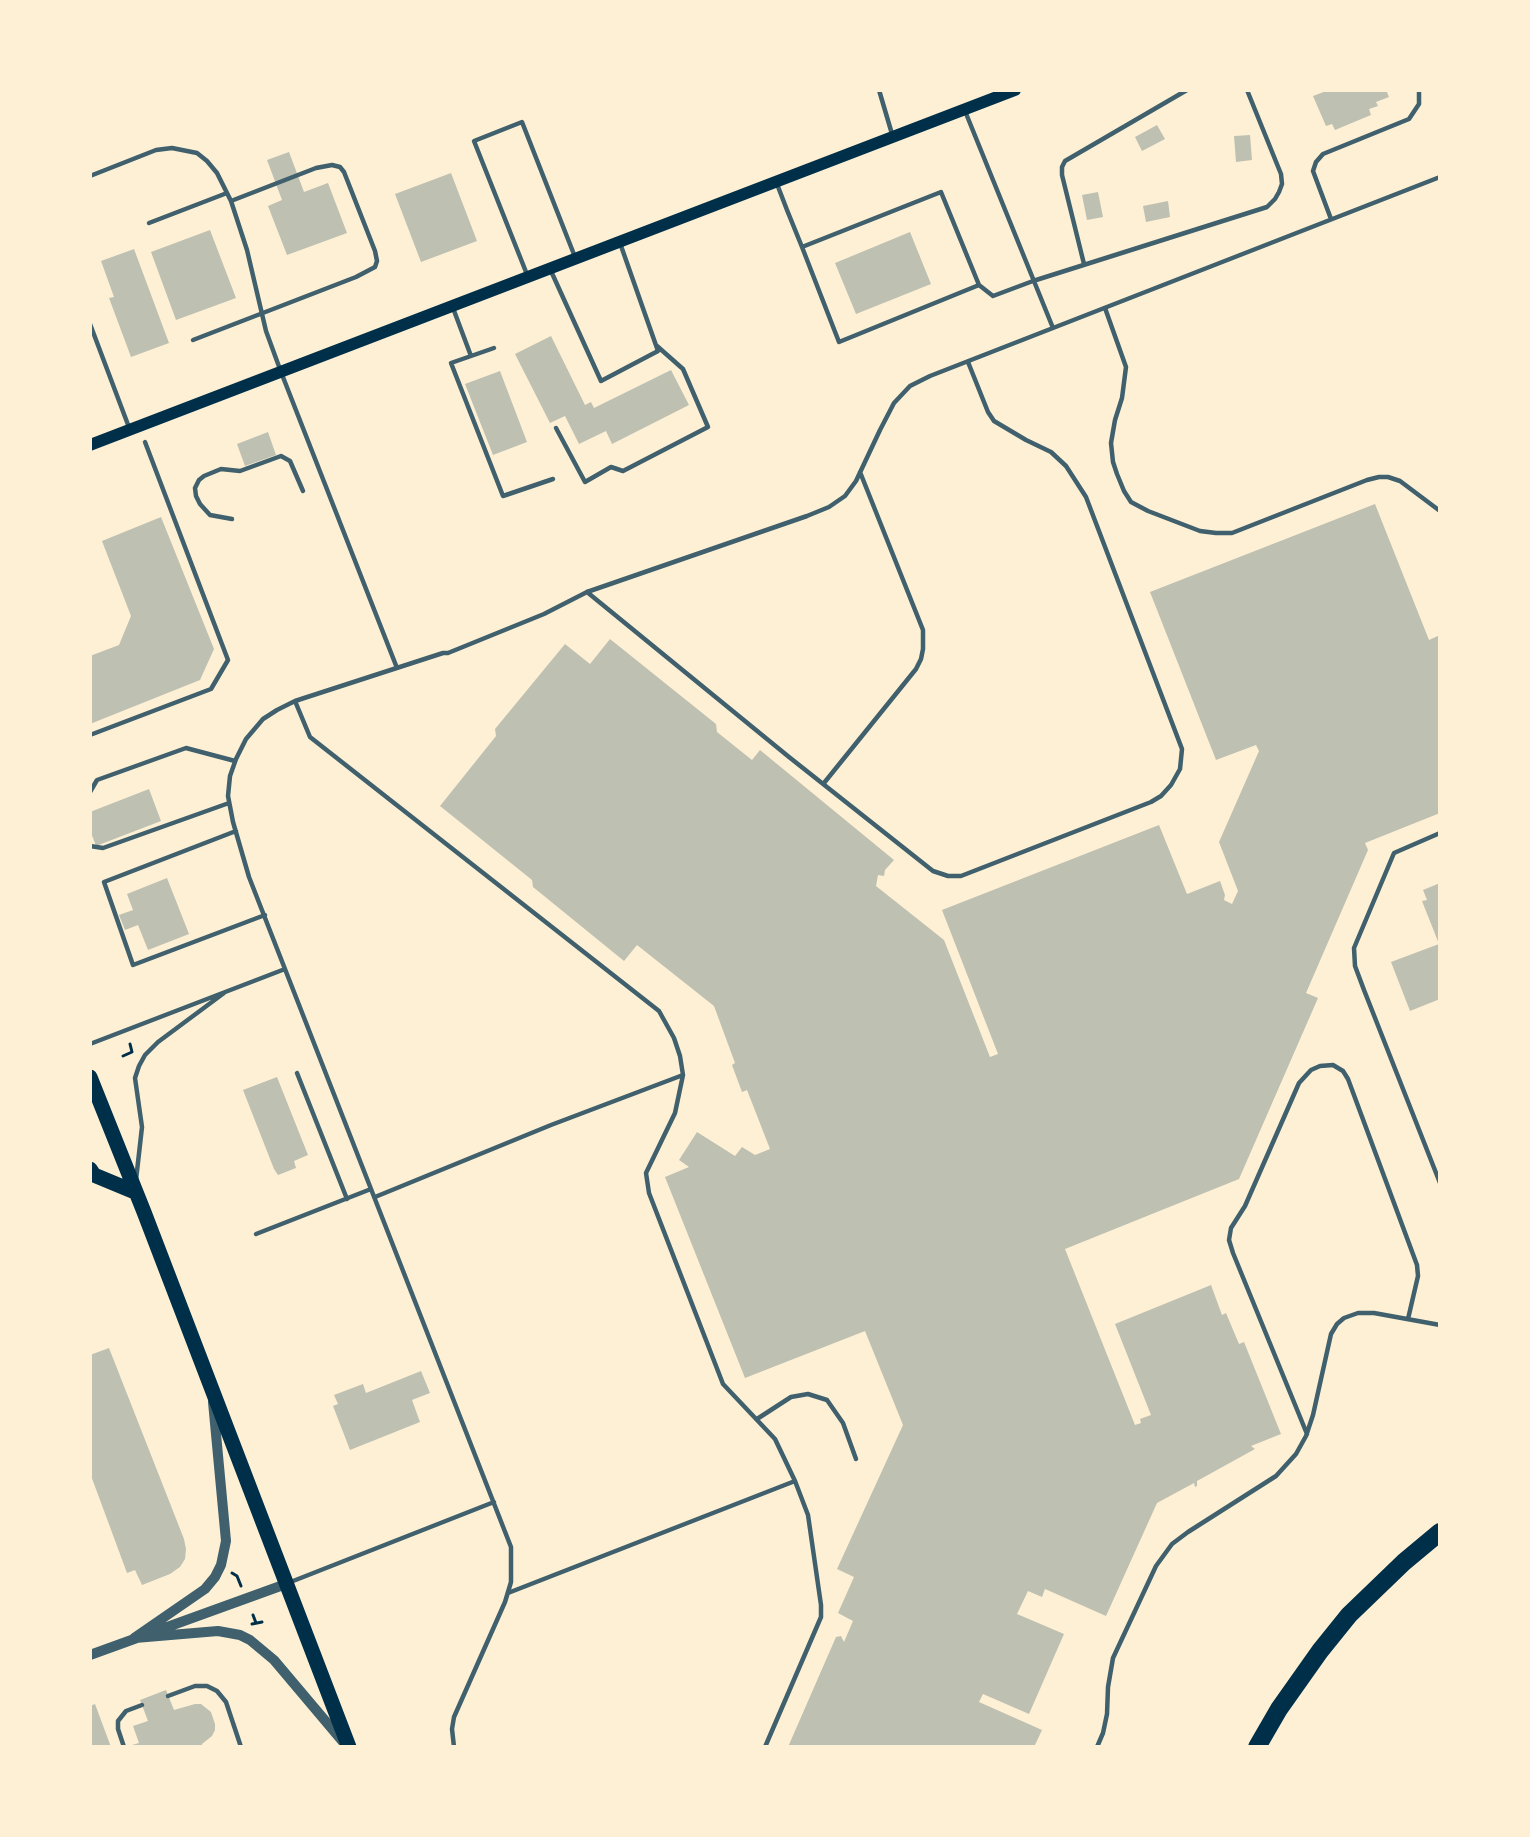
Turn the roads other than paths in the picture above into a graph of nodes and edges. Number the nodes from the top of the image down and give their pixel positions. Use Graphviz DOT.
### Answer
graph roads {
  1 [pos="879,90"];
  2 [pos="1015,90"];
  3 [pos="1187,90"];
  4 [pos="1247,90"];
  5 [pos="1419,90"];
  6 [pos="964,110"];
  7 [pos="893,137"];
  8 [pos="90,176"];
  9 [pos="1440,177"];
  10 [pos="776,182"];
  11 [pos="227,193"];
  12 [pos="231,201"];
  13 [pos="1331,219"];
  14 [pos="149,223"];
  15 [pos="620,242"];
  16 [pos="802,247"];
  17 [pos="576,258"];
  18 [pos="1084,264"];
  19 [pos="550,268"];
  20 [pos="528,277"];
  21 [pos="1034,281"];
  22 [pos="979,285"];
  23 [pos="452,306"];
  24 [pos="1105,308"];
  25 [pos="262,314"];
  26 [pos="90,324"];
  27 [pos="1053,328"];
  28 [pos="193,340"];
  29 [pos="657,346"];
  30 [pos="494,348"];
  31 [pos="471,356"];
  32 [pos="968,362"];
  33 [pos="281,372"];
  34 [pos="556,428"];
  35 [pos="130,430"];
  36 [pos="145,442"];
  37 [pos="90,445"];
  38 [pos="860,472"];
  39 [pos="553,479"];
  40 [pos="303,491"];
  41 [pos="1440,512"];
  42 [pos="232,519"];
  43 [pos="587,592"];
  44 [pos="397,668"];
  45 [pos="295,701"];
  46 [pos="90,735"];
  47 [pos="235,761"];
  48 [pos="824,783"];
  49 [pos="90,792"];
  50 [pos="229,803"];
  51 [pos="236,831"];
  52 [pos="1440,833"];
  53 [pos="90,846"];
  54 [pos="265,915"];
  55 [pos="285,969"];
  56 [pos="224,993"];
  57 [pos="90,1044"];
  58 [pos="297,1073"];
  59 [pos="683,1075"];
  60 [pos="90,1077"];
  61 [pos="90,1168"];
  62 [pos="1440,1183"];
  63 [pos="371,1189"];
  64 [pos="135,1192"];
  65 [pos="375,1197"];
  66 [pos="347,1199"];
  67 [pos="256,1234"];
  68 [pos="1408,1319"];
  69 [pos="1440,1325"];
  70 [pos="212,1393"];
  71 [pos="757,1419"];
  72 [pos="1307,1434"];
  73 [pos="856,1459"];
  74 [pos="795,1480"];
  75 [pos="494,1502"];
  76 [pos="1440,1532"];
  77 [pos="286,1584"];
  78 [pos="508,1593"];
  79 [pos="135,1638"];
  80 [pos="90,1655"];
  81 [pos="168,1696"];
  82 [pos="142,1705"];
  83 [pos="124,1747"];
  84 [pos="241,1747"];
  85 [pos="348,1747"];
  86 [pos="454,1747"];
  87 [pos="765,1747"];
  88 [pos="1097,1747"];
  89 [pos="1257,1747"];
  1 -- 7 [label="lane"];
  2 -- 6 [label="main road"];
  3 -- 18 [label="lane"];
  4 -- 18 [label="lane"];
  5 -- 13 [label="lane"];
  6 -- 7 [label="main road"];
  6 -- 21 [label="lane"];
  7 -- 10 [label="main road"];
  8 -- 11 [label="lane"];
  9 -- 13 [label="lane"];
  10 -- 15 [label="main road"];
  10 -- 16 [label="lane"];
  11 -- 12 [label="lane"];
  11 -- 14 [label="lane"];
  12 -- 25 [label="lane"];
  12 -- 25 [label="lane"];
  13 -- 24 [label="lane"];
  15 -- 17 [label="main road"];
  15 -- 29 [label="lane"];
  16 -- 22 [label="lane"];
  16 -- 22 [label="lane"];
  17 -- 19 [label="main road"];
  17 -- 20 [label="lane"];
  18 -- 21 [label="lane"];
  19 -- 20 [label="main road"];
  19 -- 29 [label="lane"];
  20 -- 23 [label="main road"];
  21 -- 22 [label="lane"];
  21 -- 27 [label="lane"];
  23 -- 31 [label="lane"];
  23 -- 33 [label="main road"];
  24 -- 27 [label="lane"];
  24 -- 41 [label="lane"];
  25 -- 28 [label="lane"];
  25 -- 33 [label="lane"];
  26 -- 35 [label="lane"];
  27 -- 32 [label="lane"];
  29 -- 34 [label="lane"];
  30 -- 31 [label="lane"];
  31 -- 39 [label="lane"];
  32 -- 38 [label="lane"];
  32 -- 48 [label="lane"];
  33 -- 35 [label="main road"];
  33 -- 44 [label="lane"];
  35 -- 37 [label="main road"];
  36 -- 46 [label="lane"];
  38 -- 43 [label="lane"];
  38 -- 48 [label="lane"];
  40 -- 42 [label="lane"];
  43 -- 44 [label="lane"];
  43 -- 48 [label="lane"];
  44 -- 45 [label="lane"];
  45 -- 47 [label="lane"];
  45 -- 59 [label="lane"];
  47 -- 49 [label="lane"];
  47 -- 50 [label="lane"];
  50 -- 51 [label="lane"];
  50 -- 53 [label="lane"];
  51 -- 54 [label="lane"];
  51 -- 54 [label="lane"];
  52 -- 62 [label="lane"];
  54 -- 55 [label="lane"];
  55 -- 56 [label="lane"];
  55 -- 63 [label="lane"];
  56 -- 57 [label="lane"];
  56 -- 64 [label="lane"];
  58 -- 66 [label="lane"];
  59 -- 65 [label="lane"];
  59 -- 71 [label="lane"];
  60 -- 64 [label="main road"];
  61 -- 64 [label="main road"];
  63 -- 65 [label="lane"];
  63 -- 66 [label="lane"];
  64 -- 70 [label="main road"];
  65 -- 75 [label="lane"];
  66 -- 67 [label="lane"];
  68 -- 69 [label="lane"];
  68 -- 72 [label="lane"];
  68 -- 72 [label="lane"];
  70 -- 77 [label="main road"];
  70 -- 79 [label="street"];
  71 -- 73 [label="lane"];
  71 -- 74 [label="lane"];
  72 -- 88 [label="lane"];
  74 -- 78 [label="lane"];
  74 -- 87 [label="lane"];
  75 -- 77 [label="lane"];
  75 -- 78 [label="lane"];
  76 -- 89 [label="highway"];
  77 -- 79 [label="street"];
  77 -- 85 [label="main road"];
  78 -- 86 [label="lane"];
  79 -- 80 [label="street"];
  79 -- 85 [label="street"];
  81 -- 84 [label="lane"];
  82 -- 83 [label="lane"];
}
